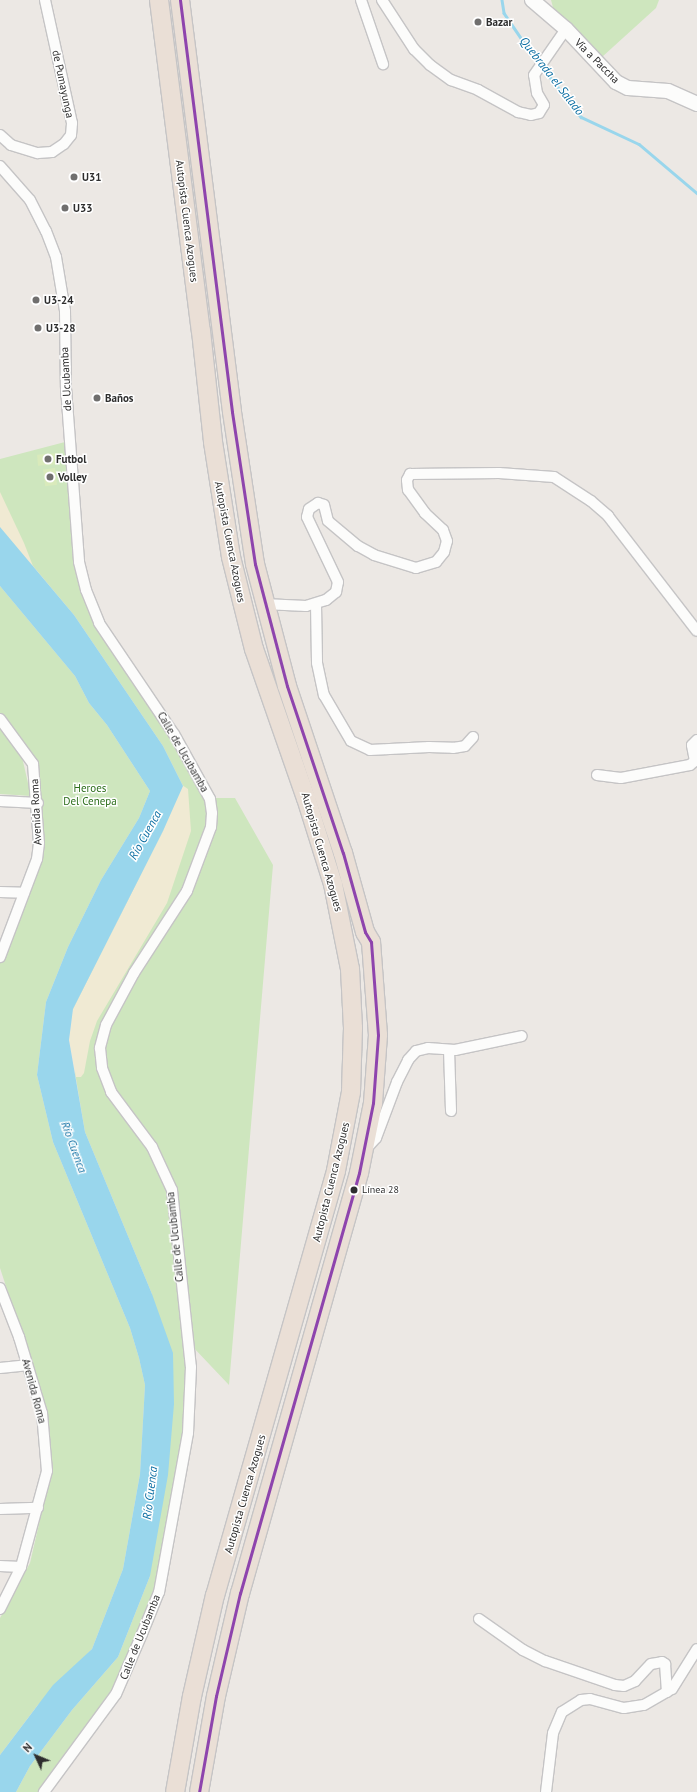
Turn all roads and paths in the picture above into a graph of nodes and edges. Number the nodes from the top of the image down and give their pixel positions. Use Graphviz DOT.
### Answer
graph roads {
  1 [pos="45,0"];
  2 [pos="159,0"];
  3 [pos="180,0"];
  4 [pos="361,0"];
  5 [pos="382,0"];
  6 [pos="532,0"];
  7 [pos="566,29"];
  8 [pos="383,64"];
  9 [pos="697,104"];
  10 [pos="0,135"];
  11 [pos="0,166"];
  12 [pos="79,562"];
  13 [pos="264,604"];
  14 [pos="316,604"];
  15 [pos="697,631"];
  16 [pos="0,720"];
  17 [pos="473,737"];
  18 [pos="697,740"];
  19 [pos="596,775"];
  20 [pos="0,801"];
  21 [pos="38,803"];
  22 [pos="0,892"];
  23 [pos="24,893"];
  24 [pos="0,957"];
  25 [pos="522,1036"];
  26 [pos="449,1050"];
  27 [pos="451,1111"];
  28 [pos="364,1152"];
  29 [pos="0,1288"];
  30 [pos="27,1365"];
  31 [pos="0,1368"];
  32 [pos="38,1508"];
  33 [pos="0,1509"];
  34 [pos="0,1566"];
  35 [pos="21,1567"];
  36 [pos="0,1609"];
  37 [pos="479,1619"];
  38 [pos="697,1649"];
  39 [pos="667,1692"];
  40 [pos="44,1792"];
  41 [pos="175,1792"];
  42 [pos="199,1792"];
  43 [pos="546,1792"];
  1 -- 10 [label="street, de Pumayunga"];
  2 -- 41 [label="highway, Autopista Cuenca Azogues"];
  3 -- 13 [label="highway, Autopista Cuenca Azogues"];
  4 -- 8 [label="street"];
  5 -- 7 [label="street"];
  6 -- 7 [label="main road, Vía a Paccha"];
  7 -- 9 [label="main road, Vía a Paccha"];
  11 -- 12 [label="street, de Ucubamba"];
  12 -- 40 [label="street, Calle de Ucubamba"];
  13 -- 14 [label="street"];
  13 -- 28 [label="highway, Autopista Cuenca Azogues"];
  14 -- 15 [label="street"];
  14 -- 17 [label="street"];
  16 -- 21 [label="street, Avenida Roma"];
  18 -- 19 [label="street"];
  20 -- 21 [label="street"];
  21 -- 23 [label="street, Avenida Roma"];
  22 -- 23 [label="street"];
  23 -- 24 [label="street, Avenida Roma"];
  25 -- 26 [label="street"];
  26 -- 27 [label="street"];
  26 -- 28 [label="street"];
  28 -- 42 [label="highway, Autopista Cuenca Azogues"];
  29 -- 30 [label="street, Avenida Roma"];
  30 -- 31 [label="street"];
  30 -- 32 [label="street, Avenida Roma"];
  32 -- 33 [label="street"];
  32 -- 35 [label="street, Avenida Roma"];
  34 -- 35 [label="street"];
  35 -- 36 [label="street, Avenida Roma"];
  37 -- 39 [label="street"];
  38 -- 39 [label="street"];
  39 -- 43 [label="street"];
}
